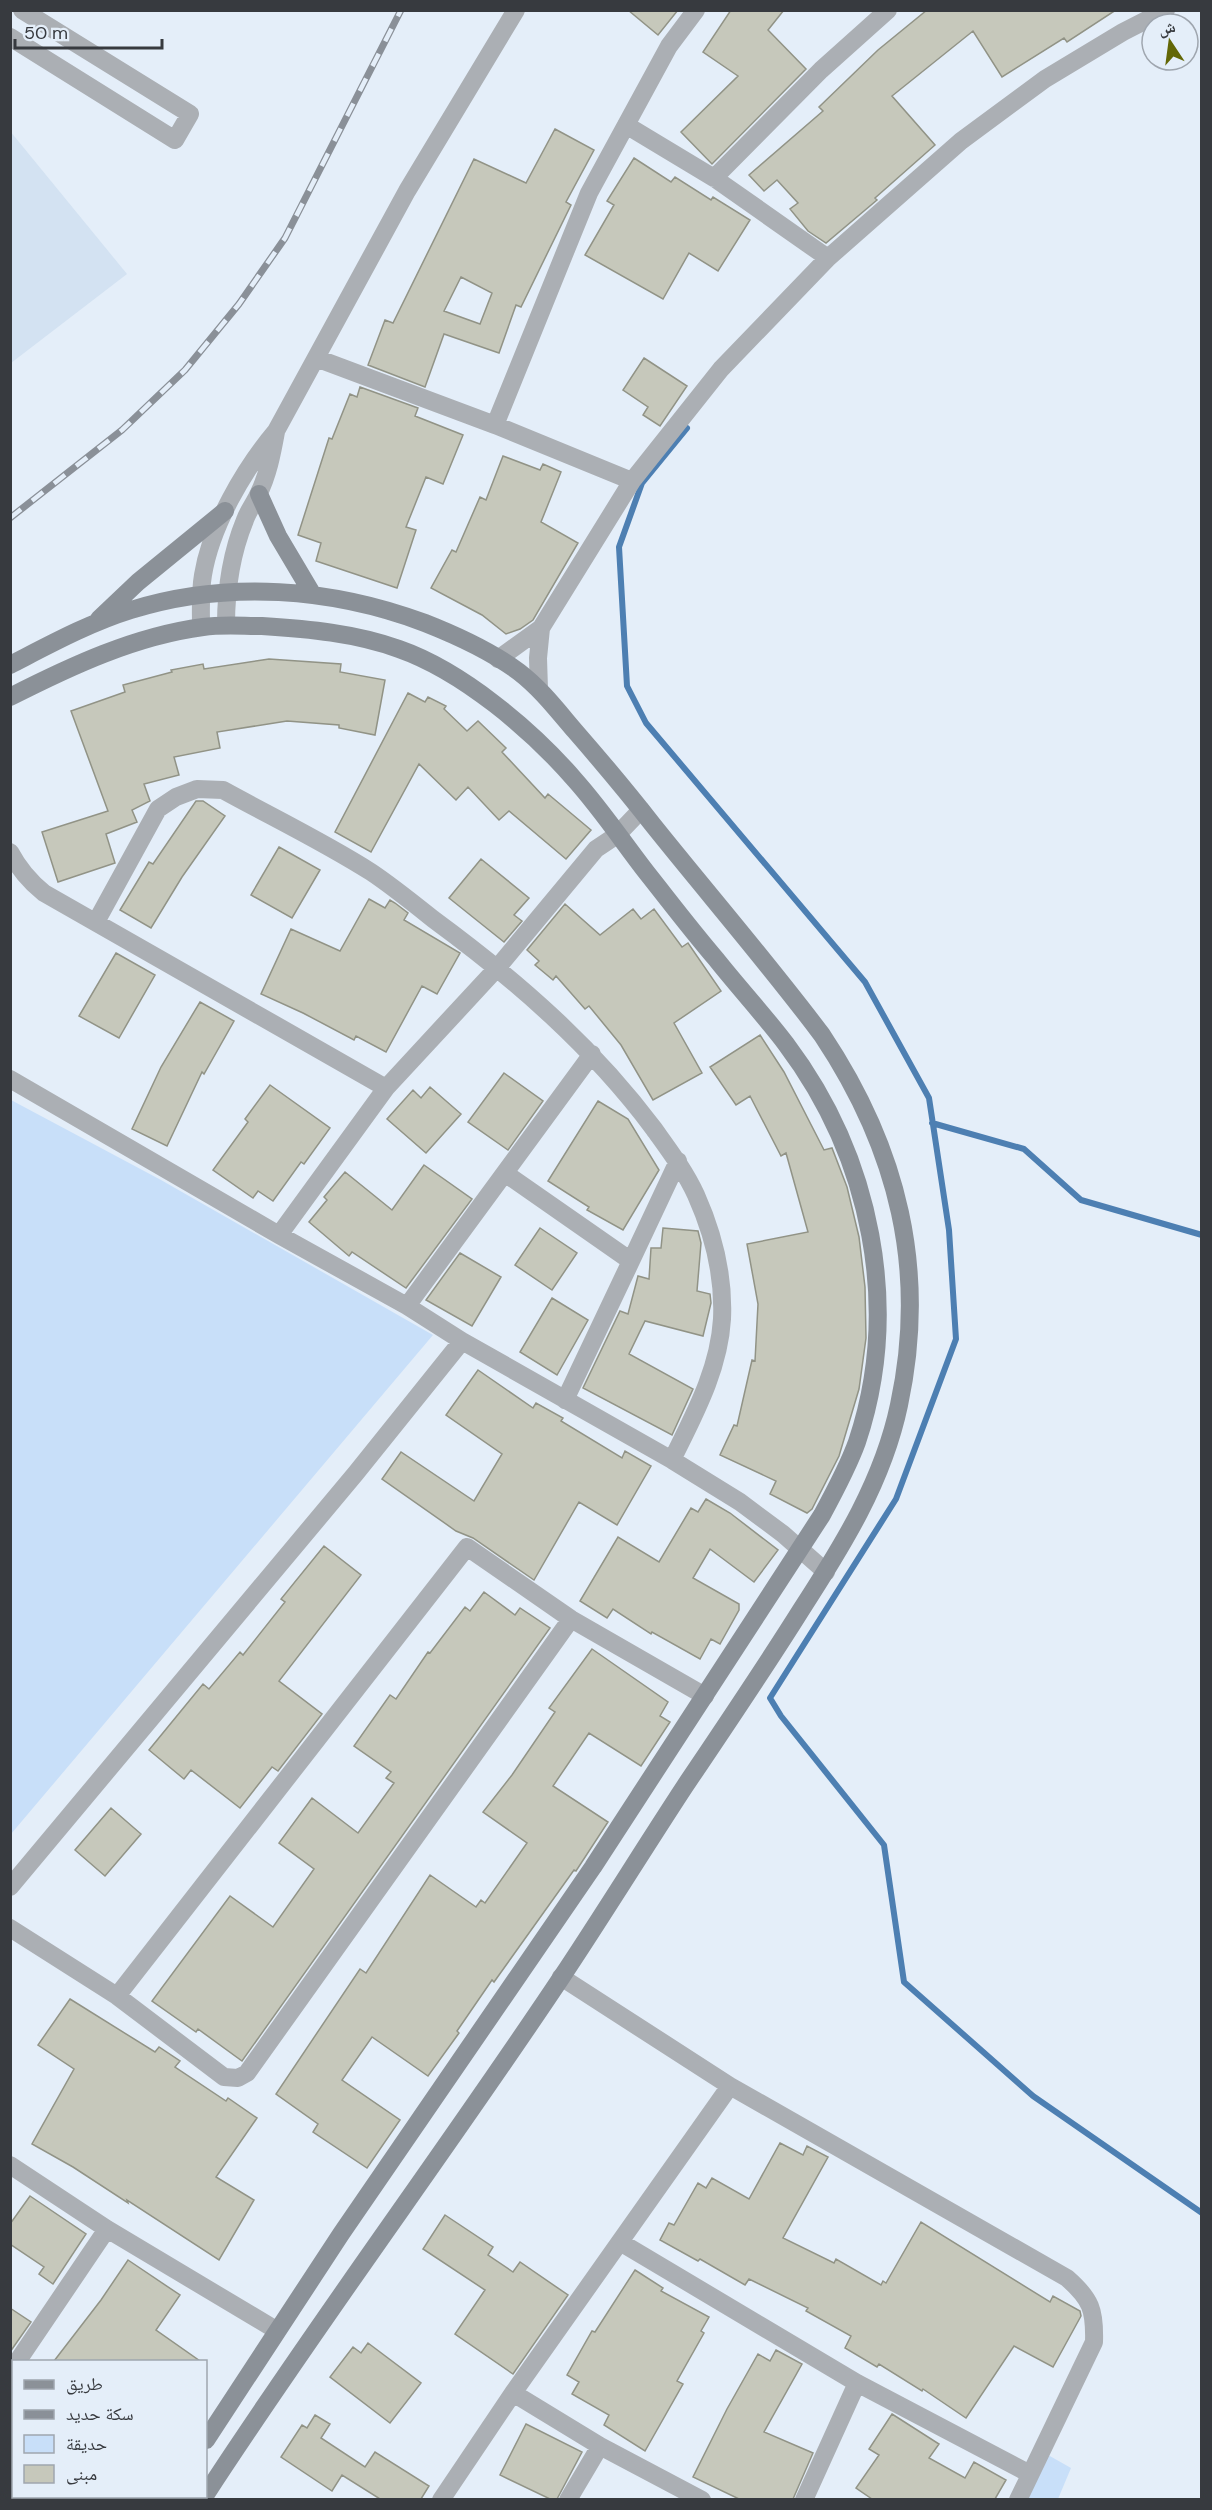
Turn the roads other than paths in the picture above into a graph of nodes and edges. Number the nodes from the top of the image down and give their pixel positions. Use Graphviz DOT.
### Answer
graph roads {
  1 [pos="22,10"];
  2 [pos="516,10"];
  3 [pos="696,10"];
  4 [pos="888,10"];
  5 [pos="1166,10"];
  6 [pos="10,37"];
  7 [pos="626,125"];
  8 [pos="714,178"];
  9 [pos="828,258"];
  10 [pos="315,358"];
  11 [pos="495,425"];
  12 [pos="276,431"];
  13 [pos="632,481"];
  14 [pos="259,494"];
  15 [pos="225,511"];
  16 [pos="226,593"];
  17 [pos="313,594"];
  18 [pos="201,595"];
  19 [pos="94,624"];
  20 [pos="226,625"];
  21 [pos="201,627"];
  22 [pos="541,628"];
  23 [pos="498,659"];
  24 [pos="10,665"];
  25 [pos="539,688"];
  26 [pos="10,697"];
  27 [pos="641,810"];
  28 [pos="616,835"];
  29 [pos="10,852"];
  30 [pos="96,922"];
  31 [pos="498,967"];
  32 [pos="592,1054"];
  33 [pos="10,1079"];
  34 [pos="386,1088"];
  35 [pos="678,1161"];
  36 [pos="506,1174"];
  37 [pos="279,1235"];
  38 [pos="631,1261"];
  39 [pos="407,1306"];
  40 [pos="462,1341"];
  41 [pos="565,1400"];
  42 [pos="672,1460"];
  43 [pos="799,1550"];
  44 [pos="826,1572"];
  45 [pos="571,1618"];
  46 [pos="705,1696"];
  47 [pos="10,1887"];
  48 [pos="10,1928"];
  49 [pos="561,1977"];
  50 [pos="117,1996"];
  51 [pos="730,2086"];
  52 [pos="10,2165"];
  53 [pos="107,2229"];
  54 [pos="620,2242"];
  55 [pos="276,2330"];
  56 [pos="18,2360"];
  57 [pos="857,2383"];
  58 [pos="513,2393"];
  59 [pos="207,2438"];
  60 [pos="600,2446"];
  61 [pos="1030,2474"];
  62 [pos="207,2493"];
  63 [pos="694,2498"];
  64 [pos="441,2499"];
  65 [pos="568,2499"];
  66 [pos="804,2499"];
  67 [pos="1018,2499"];
  1 -- 6 [label="street"];
  2 -- 10 [label="street"];
  3 -- 7 [label="street"];
  4 -- 8 [label="street"];
  5 -- 9 [label="street"];
  7 -- 8 [label="street"];
  7 -- 11 [label="street"];
  8 -- 9 [label="street"];
  9 -- 13 [label="street"];
  10 -- 11 [label="street"];
  10 -- 12 [label="street"];
  11 -- 13 [label="street"];
  12 -- 14 [label="street"];
  12 -- 15 [label="street"];
  13 -- 22 [label="street"];
  14 -- 16 [label="street"];
  14 -- 17 [label="street"];
  15 -- 18 [label="street"];
  15 -- 19 [label="street"];
  16 -- 17 [label="street"];
  16 -- 18 [label="street"];
  16 -- 20 [label="street"];
  17 -- 23 [label="street"];
  18 -- 19 [label="street"];
  18 -- 21 [label="street"];
  19 -- 24 [label="street"];
  20 -- 21 [label="street"];
  20 -- 28 [label="street"];
  21 -- 26 [label="street"];
  22 -- 23 [label="street"];
  22 -- 25 [label="street"];
  23 -- 25 [label="street"];
  25 -- 27 [label="street"];
  27 -- 28 [label="street"];
  27 -- 44 [label="street"];
  28 -- 31 [label="street"];
  28 -- 43 [label="street"];
  29 -- 30 [label="street"];
  30 -- 31 [label="street"];
  30 -- 34 [label="street"];
  31 -- 32 [label="street"];
  31 -- 34 [label="street"];
  32 -- 35 [label="street"];
  32 -- 36 [label="street"];
  33 -- 37 [label="street"];
  34 -- 37 [label="street"];
  35 -- 38 [label="street"];
  35 -- 42 [label="street"];
  36 -- 38 [label="street"];
  36 -- 39 [label="street"];
  37 -- 39 [label="street"];
  38 -- 41 [label="street"];
  39 -- 40 [label="street"];
  40 -- 41 [label="street"];
  40 -- 47 [label="street"];
  41 -- 42 [label="street"];
  42 -- 43 [label="street"];
  43 -- 44 [label="street"];
  43 -- 46 [label="street"];
  44 -- 49 [label="street"];
  45 -- 46 [label="street"];
  45 -- 50 [label="street"];
  45 -- 50 [label="street"];
  46 -- 55 [label="street"];
  48 -- 50 [label="street"];
  49 -- 51 [label="street"];
  49 -- 62 [label="street"];
  51 -- 54 [label="street"];
  51 -- 61 [label="street"];
  52 -- 53 [label="street"];
  53 -- 55 [label="street"];
  53 -- 56 [label="street"];
  54 -- 57 [label="street"];
  54 -- 58 [label="street"];
  55 -- 59 [label="street"];
  57 -- 61 [label="street"];
  57 -- 66 [label="street"];
  58 -- 60 [label="street"];
  58 -- 64 [label="street"];
  60 -- 63 [label="street"];
  60 -- 65 [label="street"];
  61 -- 67 [label="street"];
}
